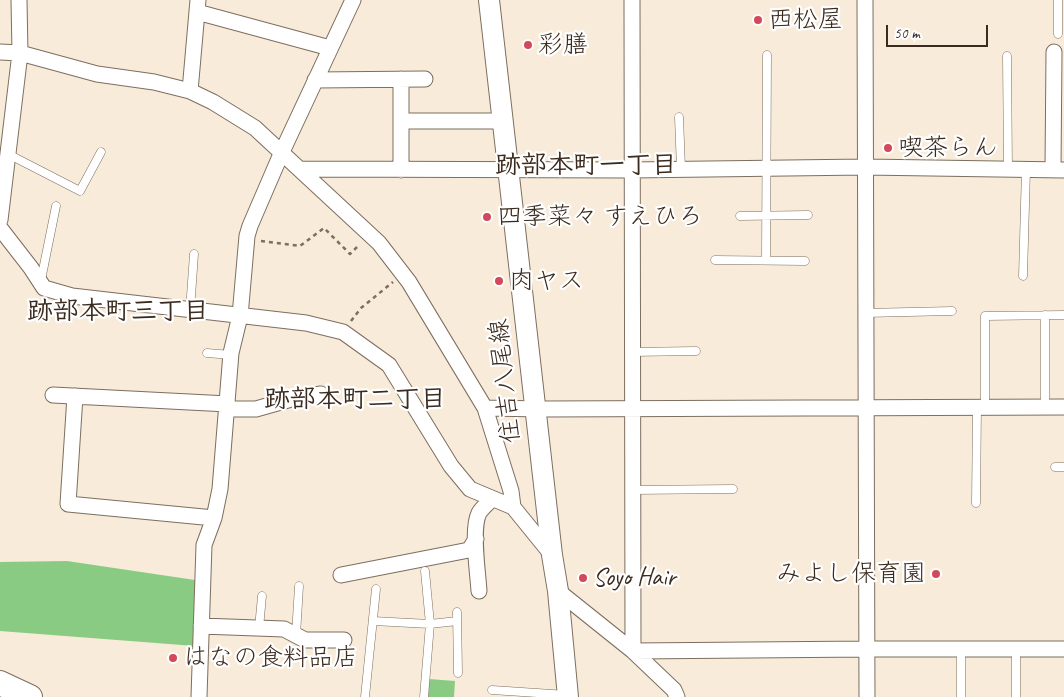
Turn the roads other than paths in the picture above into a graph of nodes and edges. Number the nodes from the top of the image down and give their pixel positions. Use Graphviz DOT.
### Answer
graph roads {
  1 [pos="20,0"];
  2 [pos="353,0"];
  3 [pos="489,0"];
  4 [pos="632,0"];
  5 [pos="865,0"];
  6 [pos="1058,0"];
  7 [pos="198,6"];
  8 [pos="1058,34"];
  9 [pos="330,48"];
  10 [pos="0,52"];
  11 [pos="1054,52"];
  12 [pos="20,53"];
  13 [pos="767,55"];
  14 [pos="1007,56"];
  15 [pos="401,79"];
  16 [pos="425,79"];
  17 [pos="315,80"];
  18 [pos="190,91"];
  19 [pos="679,117"];
  20 [pos="401,121"];
  21 [pos="503,121"];
  22 [pos="5,137"];
  23 [pos="101,152"];
  24 [pos="8,154"];
  25 [pos="280,154"];
  26 [pos="865,167"];
  27 [pos="766,168"];
  28 [pos="301,169"];
  29 [pos="681,169"];
  30 [pos="1008,169"];
  31 [pos="1026,169"];
  32 [pos="401,170"];
  33 [pos="509,170"];
  34 [pos="631,170"];
  35 [pos="1058,170"];
  36 [pos="56,206"];
  37 [pos="766,215"];
  38 [pos="808,215"];
  39 [pos="740,216"];
  40 [pos="0,220"];
  41 [pos="0,228"];
  42 [pos="194,254"];
  43 [pos="715,260"];
  44 [pos="766,260"];
  45 [pos="805,261"];
  46 [pos="1023,276"];
  47 [pos="41,283"];
  48 [pos="190,310"];
  49 [pos="952,311"];
  50 [pos="866,313"];
  51 [pos="1062,314"];
  52 [pos="1045,315"];
  53 [pos="240,316"];
  54 [pos="696,351"];
  55 [pos="632,352"];
  56 [pos="207,353"];
  57 [pos="231,355"];
  58 [pos="321,394"];
  59 [pos="53,395"];
  60 [pos="75,396"];
  61 [pos="227,406"];
  62 [pos="866,407"];
  63 [pos="981,407"];
  64 [pos="1045,407"];
  65 [pos="1064,407"];
  66 [pos="485,408"];
  67 [pos="536,409"];
  68 [pos="632,409"];
  69 [pos="1055,467"];
  70 [pos="1064,467"];
  71 [pos="734,489"];
  72 [pos="632,490"];
  73 [pos="492,499"];
  74 [pos="976,502"];
  75 [pos="513,507"];
  76 [pos="214,518"];
  77 [pos="476,539"];
  78 [pos="552,555"];
  79 [pos="425,572"];
  80 [pos="340,575"];
  81 [pos="299,586"];
  82 [pos="376,590"];
  83 [pos="479,591"];
  84 [pos="558,591"];
  85 [pos="262,596"];
  86 [pos="373,620"];
  87 [pos="430,624"];
  88 [pos="201,626"];
  89 [pos="259,628"];
  90 [pos="296,635"];
  91 [pos="344,640"];
  92 [pos="867,649"];
  93 [pos="961,649"];
  94 [pos="1016,649"];
  95 [pos="1064,649"];
  96 [pos="633,651"];
  97 [pos="458,673"];
  98 [pos="0,683"];
  99 [pos="492,690"];
  100 [pos="568,696"];
  101 [pos="30,697"];
  102 [pos="199,697"];
  103 [pos="365,697"];
  104 [pos="424,697"];
  105 [pos="677,697"];
  106 [pos="867,697"];
  107 [pos="961,697"];
  108 [pos="1016,697"];
  1 -- 12 [label="street"];
  2 -- 9 [label="street"];
  3 -- 21 [label="main road, 住吉八尾線"];
  4 -- 34 [label="street"];
  5 -- 26 [label="street"];
  6 -- 8 [label="lane"];
  7 -- 9 [label="street"];
  7 -- 18 [label="street"];
  9 -- 17 [label="street"];
  10 -- 12 [label="street"];
  11 -- 35 [label="street"];
  12 -- 18 [label="street"];
  12 -- 22 [label="street"];
  13 -- 27 [label="lane"];
  14 -- 30 [label="lane"];
  15 -- 16 [label="street"];
  15 -- 17 [label="street"];
  15 -- 20 [label="street"];
  17 -- 25 [label="street"];
  18 -- 25 [label="street"];
  19 -- 29 [label="lane"];
  20 -- 21 [label="street"];
  20 -- 32 [label="street"];
  21 -- 33 [label="main road, 住吉八尾線"];
  22 -- 24 [label="street"];
  23 -- 24 [label="lane"];
  24 -- 40 [label="street"];
  25 -- 28 [label="street"];
  25 -- 53 [label="street"];
  26 -- 27 [label="street"];
  26 -- 30 [label="street"];
  26 -- 50 [label="street"];
  27 -- 29 [label="street"];
  27 -- 37 [label="lane"];
  28 -- 32 [label="street"];
  28 -- 66 [label="street"];
  29 -- 34 [label="street"];
  30 -- 31 [label="street"];
  31 -- 35 [label="street"];
  31 -- 46 [label="lane"];
  32 -- 33 [label="street"];
  33 -- 34 [label="street"];
  33 -- 67 [label="main road, 住吉八尾線"];
  34 -- 55 [label="street"];
  36 -- 47 [label="lane"];
  37 -- 38 [label="lane"];
  37 -- 39 [label="lane"];
  37 -- 44 [label="lane"];
  41 -- 47 [label="street"];
  42 -- 48 [label="lane"];
  43 -- 44 [label="lane"];
  44 -- 45 [label="lane"];
  47 -- 48 [label="street"];
  48 -- 53 [label="street"];
  49 -- 50 [label="lane"];
  50 -- 62 [label="street"];
  51 -- 52 [label="lane"];
  52 -- 63 [label="lane"];
  52 -- 64 [label="lane"];
  53 -- 57 [label="street"];
  53 -- 73 [label="street"];
  54 -- 55 [label="lane"];
  55 -- 68 [label="street"];
  56 -- 57 [label="lane"];
  57 -- 61 [label="street"];
  58 -- 61 [label="street"];
  59 -- 60 [label="street"];
  60 -- 61 [label="street"];
  60 -- 76 [label="street"];
  61 -- 76 [label="street"];
  62 -- 63 [label="street"];
  62 -- 68 [label="street"];
  62 -- 92 [label="street"];
  63 -- 64 [label="street"];
  63 -- 74 [label="lane"];
  64 -- 65 [label="street"];
  66 -- 67 [label="street"];
  66 -- 75 [label="street"];
  67 -- 68 [label="street"];
  67 -- 78 [label="main road, 住吉八尾線"];
  68 -- 72 [label="street"];
  69 -- 70 [label="lane"];
  71 -- 72 [label="lane"];
  72 -- 96 [label="street"];
  73 -- 75 [label="street"];
  73 -- 77 [label="street"];
  75 -- 78 [label="street"];
  76 -- 88 [label="street"];
  77 -- 80 [label="street"];
  77 -- 83 [label="street"];
  78 -- 84 [label="main road, 住吉八尾線"];
  79 -- 87 [label="lane"];
  81 -- 90 [label="lane"];
  82 -- 86 [label="lane"];
  84 -- 96 [label="street"];
  84 -- 100 [label="main road, 住吉八尾線"];
  85 -- 89 [label="lane"];
  86 -- 87 [label="lane"];
  86 -- 103 [label="lane"];
  87 -- 97 [label="lane"];
  87 -- 104 [label="lane"];
  88 -- 89 [label="street"];
  88 -- 102 [label="street"];
  89 -- 90 [label="street"];
  90 -- 91 [label="street"];
  92 -- 93 [label="street"];
  92 -- 96 [label="street"];
  92 -- 106 [label="street"];
  93 -- 94 [label="street"];
  93 -- 107 [label="lane"];
  94 -- 95 [label="street"];
  94 -- 108 [label="lane"];
  96 -- 105 [label="street"];
  98 -- 101 [label="highway"];
  99 -- 100 [label="lane"];
}
